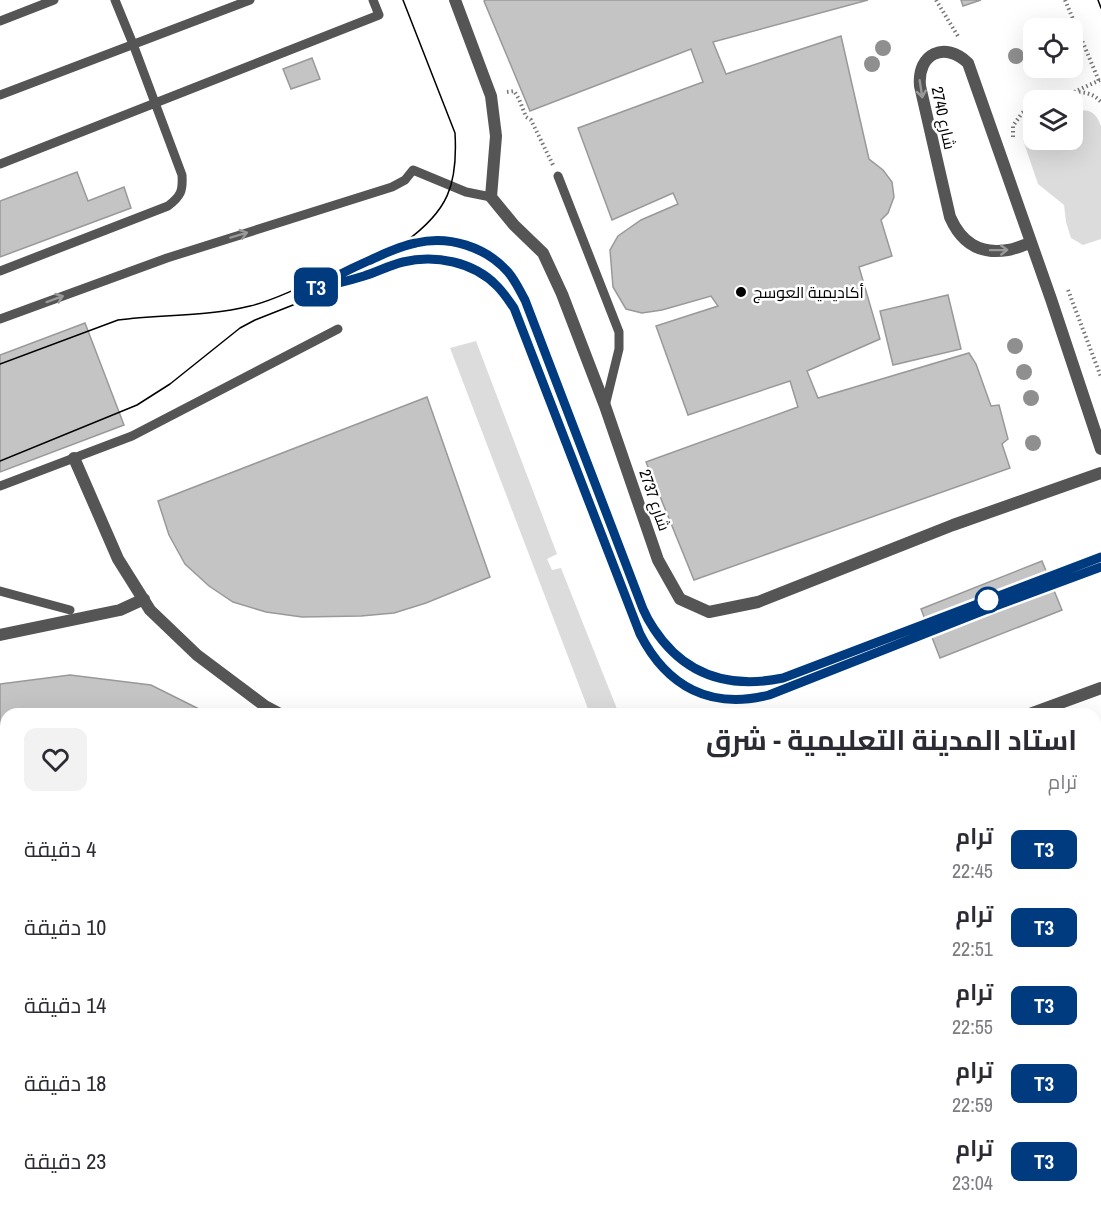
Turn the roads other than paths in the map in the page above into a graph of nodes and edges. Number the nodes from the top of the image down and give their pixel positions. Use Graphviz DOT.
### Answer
graph roads {
  1 [pos="54,0"];
  2 [pos="115,0"];
  3 [pos="250,0"];
  4 [pos="373,0"];
  5 [pos="455,0"];
  6 [pos="0,21"];
  7 [pos="134,45"];
  8 [pos="0,95"];
  9 [pos="155,103"];
  10 [pos="0,164"];
  11 [pos="558,176"];
  12 [pos="492,197"];
  13 [pos="1031,243"];
  14 [pos="0,271"];
  15 [pos="0,320"];
  16 [pos="338,329"];
  17 [pos="605,406"];
  18 [pos="1101,448"];
  19 [pos="74,458"];
  20 [pos="1101,473"];
  21 [pos="0,486"];
  22 [pos="0,591"];
  23 [pos="144,599"];
  24 [pos="70,610"];
  25 [pos="0,635"];
  26 [pos="1101,688"];
  27 [pos="265,708"];
  28 [pos="1046,708"];
  1 -- 6 [label="lane"];
  2 -- 7 [label="lane"];
  3 -- 7 [label="lane"];
  4 -- 9 [label="lane"];
  5 -- 12 [label="street"];
  7 -- 8 [label="lane"];
  7 -- 9 [label="lane"];
  9 -- 10 [label="lane"];
  9 -- 14 [label="lane"];
  11 -- 17 [label="lane"];
  15 -- 12 [label="lane, one-way"];
  12 -- 17 [label="street, شارع 2737"];
  13 -- 13 [label="street, شارع 2740, one-way"];
  13 -- 18 [label="street, شارع 2740"];
  16 -- 19 [label="lane"];
  17 -- 20 [label="street, شارع 2737"];
  19 -- 21 [label="lane"];
  19 -- 23 [label="street"];
  22 -- 24 [label="lane"];
  23 -- 25 [label="street"];
  23 -- 27 [label="street"];
  26 -- 28 [label="street"];
}
